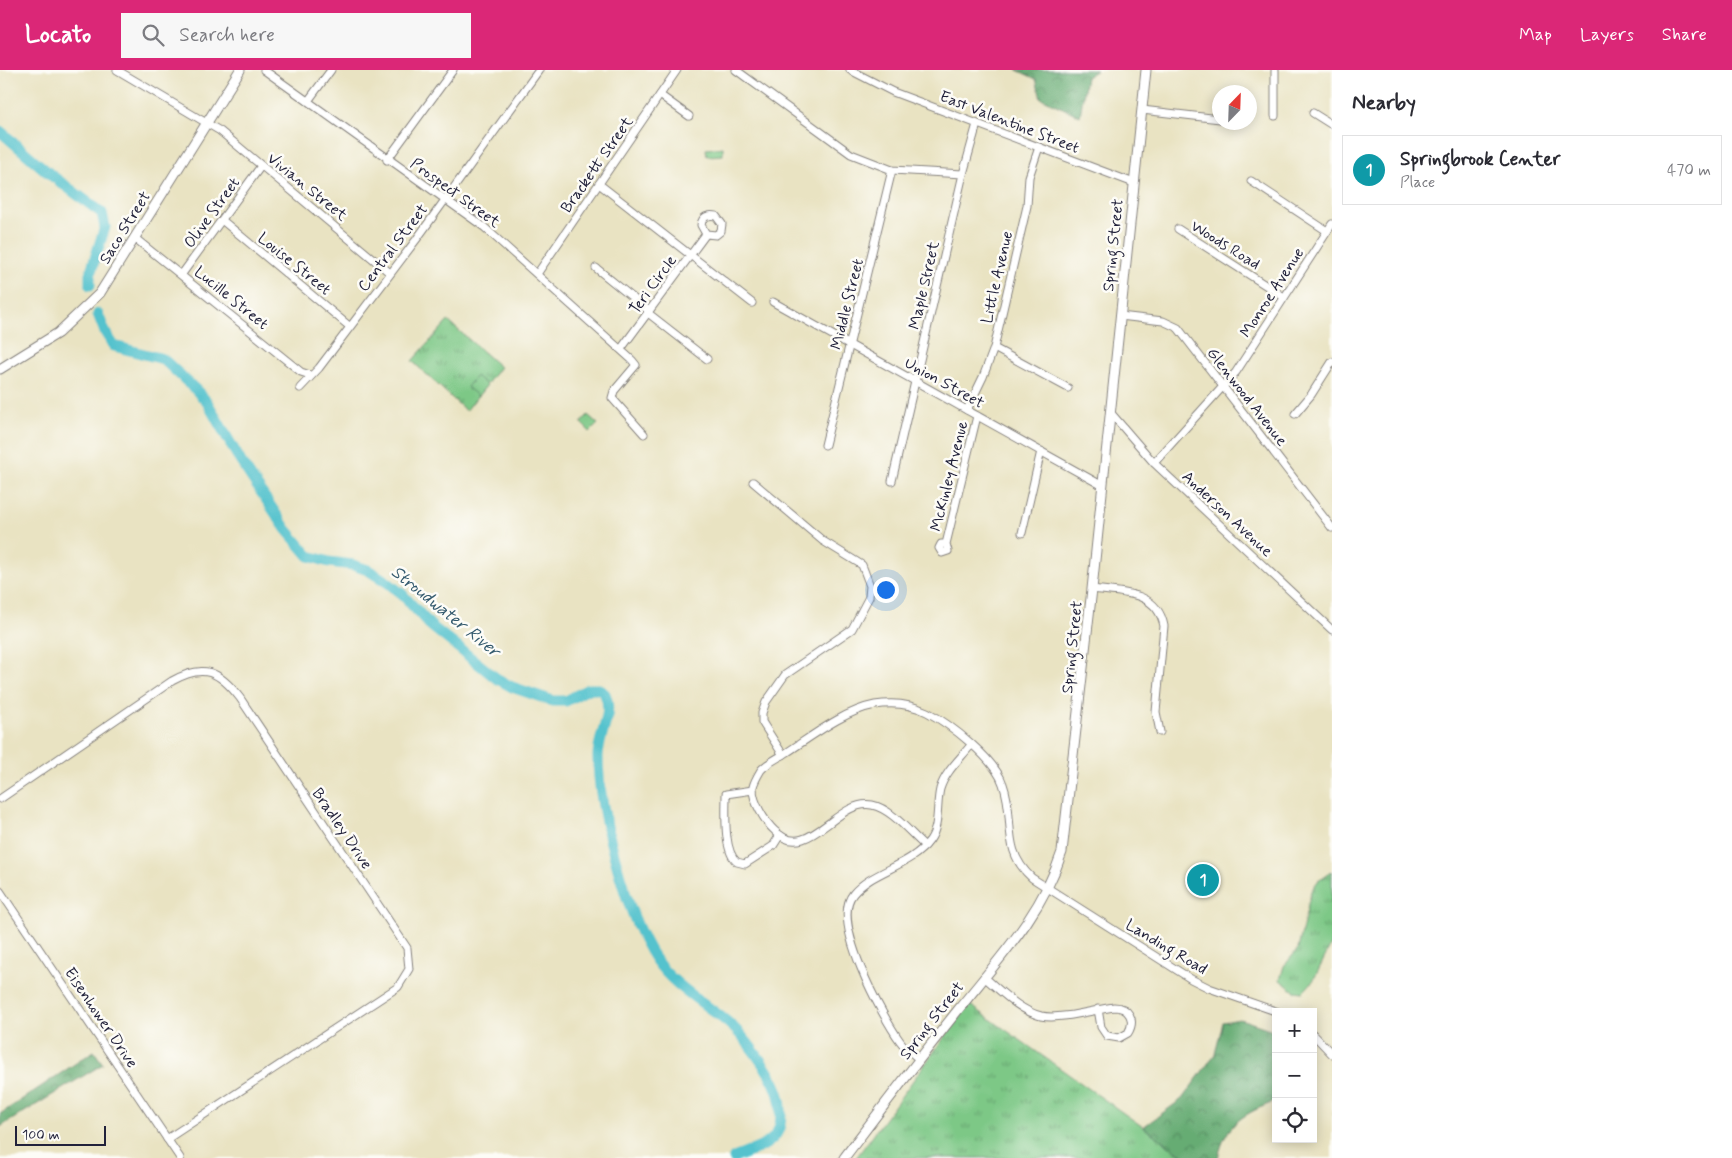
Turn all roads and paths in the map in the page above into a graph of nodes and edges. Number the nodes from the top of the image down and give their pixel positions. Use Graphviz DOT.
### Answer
graph roads {
  1 [pos="117,70"];
  2 [pos="240,70"];
  3 [pos="264,70"];
  4 [pos="331,70"];
  5 [pos="452,70"];
  6 [pos="539,70"];
  7 [pos="677,70"];
  8 [pos="736,70"];
  9 [pos="850,70"];
  10 [pos="1146,70"];
  11 [pos="1275,70"];
  12 [pos="660,95"];
  13 [pos="308,101"];
  14 [pos="1142,110"];
  15 [pos="1313,113"];
  16 [pos="688,116"];
  17 [pos="1275,116"];
  18 [pos="1212,118"];
  19 [pos="207,123"];
  20 [pos="977,124"];
  21 [pos="1332,125"];
  22 [pos="1039,147"];
  23 [pos="387,160"];
  24 [pos="261,166"];
  25 [pos="892,170"];
  26 [pos="963,174"];
  27 [pos="1251,181"];
  28 [pos="1134,183"];
  29 [pos="599,184"];
  30 [pos="445,200"];
  31 [pos="223,221"];
  32 [pos="1330,227"];
  33 [pos="1178,229"];
  34 [pos="706,234"];
  35 [pos="136,238"];
  36 [pos="690,256"];
  37 [pos="596,268"];
  38 [pos="390,273"];
  39 [pos="182,274"];
  40 [pos="537,274"];
  41 [pos="1284,298"];
  42 [pos="773,302"];
  43 [pos="752,303"];
  44 [pos="648,312"];
  45 [pos="1120,316"];
  46 [pos="349,326"];
  47 [pos="851,345"];
  48 [pos="994,348"];
  49 [pos="621,349"];
  50 [pos="707,358"];
  51 [pos="1332,362"];
  52 [pos="0,369"];
  53 [pos="310,375"];
  54 [pos="916,381"];
  55 [pos="1224,386"];
  56 [pos="300,388"];
  57 [pos="1068,388"];
  58 [pos="967,410"];
  59 [pos="1110,412"];
  60 [pos="1296,414"];
  61 [pos="978,416"];
  62 [pos="644,434"];
  63 [pos="825,444"];
  64 [pos="1041,451"];
  65 [pos="1154,463"];
  66 [pos="753,482"];
  67 [pos="892,482"];
  68 [pos="1103,486"];
  69 [pos="1332,528"];
  70 [pos="1022,533"];
  71 [pos="946,544"];
  72 [pos="1092,589"];
  73 [pos="1332,630"];
  74 [pos="1160,732"];
  75 [pos="971,746"];
  76 [pos="783,755"];
  77 [pos="753,790"];
  78 [pos="0,799"];
  79 [pos="780,835"];
  80 [pos="925,846"];
  81 [pos="1048,889"];
  82 [pos="0,892"];
  83 [pos="984,977"];
  84 [pos="1098,1010"];
  85 [pos="1272,1010"];
  86 [pos="1317,1038"];
  87 [pos="1332,1054"];
  88 [pos="919,1059"];
  89 [pos="167,1139"];
  90 [pos="180,1158"];
  91 [pos="844,1158"];
  1 -- 19 [label="street, Vivian Street"];
  2 -- 19 [label="main road, Saco Street"];
  3 -- 13 [label="street, Prospect Street"];
  4 -- 13 [label="street"];
  5 -- 23 [label="street"];
  6 -- 30 [label="street, Central Street"];
  7 -- 12 [label="street, Brackett Street"];
  8 -- 25 [label="street"];
  9 -- 20 [label="street, East Valentine Street"];
  10 -- 14 [label="main road, Spring Street"];
  11 -- 17 [label="street"];
  12 -- 16 [label="street"];
  12 -- 29 [label="street, Brackett Street"];
  13 -- 23 [label="street, Prospect Street"];
  14 -- 18 [label="street"];
  14 -- 28 [label="main road, Spring Street"];
  15 -- 21 [label="street"];
  19 -- 24 [label="street, Vivian Street"];
  19 -- 35 [label="main road, Saco Street"];
  20 -- 22 [label="street, East Valentine Street"];
  20 -- 26 [label="street, Maple Street"];
  22 -- 28 [label="street, East Valentine Street"];
  22 -- 48 [label="street, Little Avenue"];
  23 -- 30 [label="street, Prospect Street"];
  24 -- 31 [label="street, Olive Street"];
  24 -- 38 [label="street, Vivian Street"];
  25 -- 26 [label="street"];
  25 -- 47 [label="street, Middle Street"];
  26 -- 54 [label="street, Maple Street"];
  27 -- 32 [label="street"];
  28 -- 45 [label="main road, Spring Street"];
  29 -- 36 [label="street"];
  29 -- 40 [label="street, Brackett Street"];
  30 -- 38 [label="street, Central Street"];
  30 -- 40 [label="street, Prospect Street"];
  31 -- 39 [label="street, Olive Street"];
  31 -- 46 [label="street, Louise Street"];
  32 -- 41 [label="street, Monroe Avenue"];
  33 -- 41 [label="street, Woods Road"];
  34 -- 36 [label="street, Teri Circle"];
  35 -- 39 [label="street, Lucille Street"];
  35 -- 52 [label="main road, Saco Street"];
  36 -- 43 [label="street"];
  36 -- 44 [label="street, Teri Circle"];
  37 -- 44 [label="street"];
  38 -- 46 [label="street, Central Street"];
  39 -- 53 [label="street, Lucille Street"];
  40 -- 49 [label="street, Prospect Street"];
  41 -- 55 [label="street, Monroe Avenue"];
  42 -- 47 [label="street, Union Street"];
  44 -- 49 [label="street, Teri Circle"];
  44 -- 50 [label="street"];
  45 -- 55 [label="street, Glenwood Avenue"];
  45 -- 59 [label="main road, Spring Street"];
  46 -- 53 [label="street, Central Street"];
  47 -- 54 [label="street, Union Street"];
  47 -- 63 [label="street, Middle Street"];
  48 -- 57 [label="street"];
  48 -- 58 [label="street, Little Avenue"];
  49 -- 62 [label="street, Prospect Street"];
  51 -- 60 [label="street"];
  53 -- 56 [label="street, Central Street"];
  54 -- 58 [label="street, Union Street"];
  54 -- 67 [label="street, Maple Street"];
  55 -- 65 [label="street, Monroe Avenue"];
  55 -- 69 [label="street, Glenwood Avenue"];
  58 -- 61 [label="street, Union Street"];
  59 -- 65 [label="street, Anderson Avenue"];
  59 -- 68 [label="main road, Spring Street"];
  61 -- 64 [label="street, Union Street"];
  61 -- 71 [label="street, McKinley Avenue"];
  64 -- 68 [label="street, Union Street"];
  64 -- 70 [label="street"];
  65 -- 73 [label="street, Anderson Avenue"];
  66 -- 76 [label="street"];
  68 -- 72 [label="main road, Spring Street"];
  72 -- 74 [label="street"];
  72 -- 81 [label="main road, Spring Street"];
  75 -- 76 [label="street, Landing Road"];
  75 -- 80 [label="street"];
  75 -- 81 [label="street, Landing Road"];
  76 -- 77 [label="street, Landing Road"];
  77 -- 79 [label="street"];
  77 -- 79 [label="street"];
  78 -- 89 [label="street, Bradley Drive"];
  79 -- 80 [label="street"];
  80 -- 88 [label="street"];
  81 -- 83 [label="main road, Spring Street"];
  81 -- 85 [label="street, Landing Road"];
  82 -- 89 [label="street, Eisenhower Drive"];
  83 -- 84 [label="street"];
  83 -- 88 [label="main road, Spring Street"];
  84 -- 84 [label="street"];
  86 -- 87 [label="street"];
  88 -- 91 [label="main road, Spring Street"];
  89 -- 90 [label="street, Eisenhower Drive"];
}
